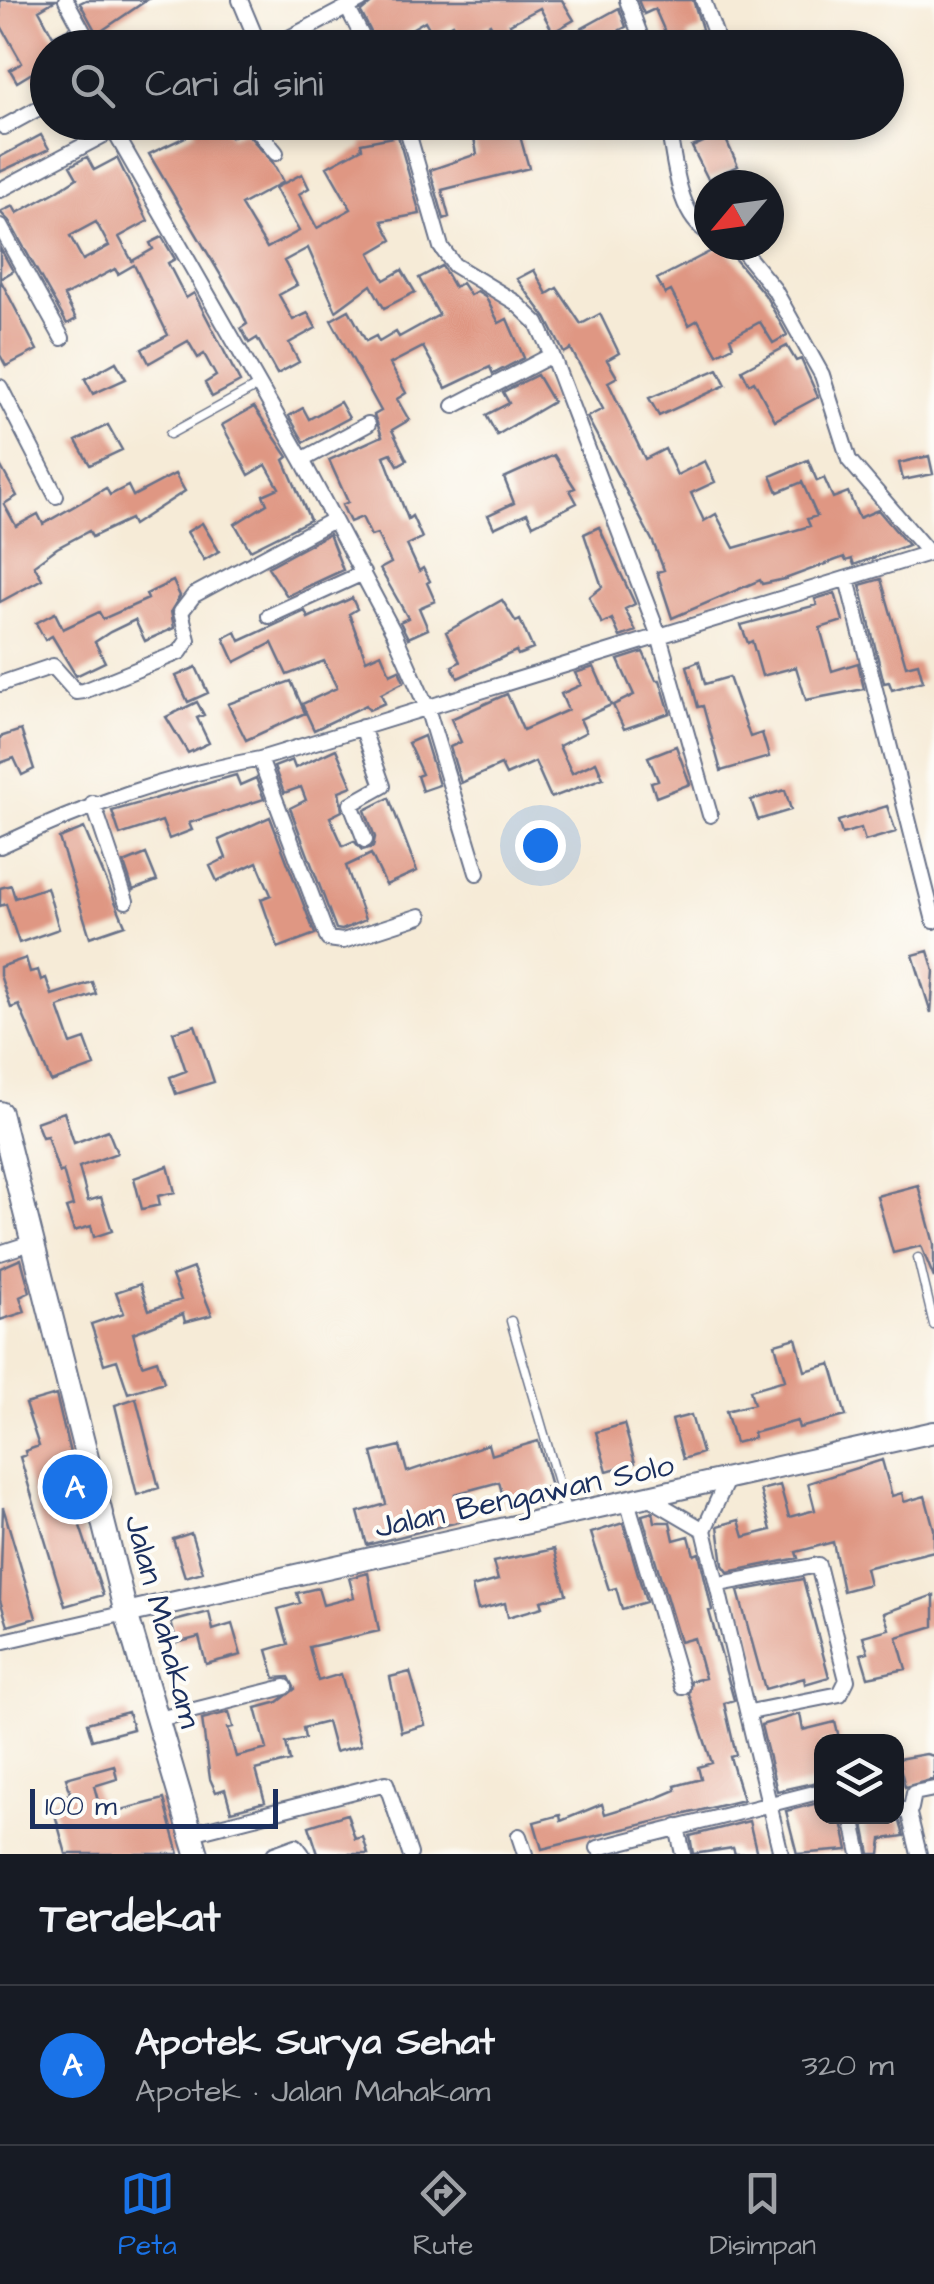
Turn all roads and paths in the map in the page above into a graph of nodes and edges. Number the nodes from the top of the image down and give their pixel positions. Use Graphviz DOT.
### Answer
graph roads {
  1 [pos="66,0"];
  2 [pos="240,0"];
  3 [pos="627,0"];
  4 [pos="703,0"];
  5 [pos="354,4"];
  6 [pos="82,30"];
  7 [pos="252,30"];
  8 [pos="304,30"];
  9 [pos="362,30"];
  10 [pos="638,30"];
  11 [pos="715,30"];
  12 [pos="30,113"];
  13 [pos="4,127"];
  14 [pos="94,140"];
  15 [pos="128,140"];
  16 [pos="266,140"];
  17 [pos="416,140"];
  18 [pos="672,140"];
  19 [pos="276,153"];
  20 [pos="0,190"];
  21 [pos="694,203"];
  22 [pos="0,226"];
  23 [pos="750,260"];
  24 [pos="62,338"];
  25 [pos="552,355"];
  26 [pos="259,385"];
  27 [pos="0,387"];
  28 [pos="454,406"];
  29 [pos="368,424"];
  30 [pos="170,434"];
  31 [pos="302,460"];
  32 [pos="56,496"];
  33 [pos="333,520"];
  34 [pos="362,572"];
  35 [pos="847,579"];
  36 [pos="269,616"];
  37 [pos="659,636"];
  38 [pos="0,684"];
  39 [pos="427,708"];
  40 [pos="362,727"];
  41 [pos="260,759"];
  42 [pos="93,803"];
  43 [pos="710,815"];
  44 [pos="365,840"];
  45 [pos="0,846"];
  46 [pos="476,873"];
  47 [pos="126,901"];
  48 [pos="420,916"];
  49 [pos="934,921"];
  50 [pos="0,1114"];
  51 [pos="34,1242"];
  52 [pos="0,1254"];
  53 [pos="918,1258"];
  54 [pos="511,1321"];
  55 [pos="934,1325"];
  56 [pos="934,1432"];
  57 [pos="726,1482"];
  58 [pos="652,1498"];
  59 [pos="628,1504"];
  60 [pos="568,1517"];
  61 [pos="704,1530"];
  62 [pos="720,1584"];
  63 [pos="126,1614"];
  64 [pos="0,1642"];
  65 [pos="284,1687"];
  66 [pos="682,1687"];
  67 [pos="750,1712"];
  68 [pos="155,1720"];
  69 [pos="934,1788"];
  70 [pos="814,1793"];
  71 [pos="769,1801"];
  72 [pos="904,1808"];
  73 [pos="904,1816"];
  74 [pos="854,1824"];
  75 [pos="677,1827"];
  76 [pos="519,1836"];
  77 [pos="194,1844"];
  78 [pos="636,1846"];
  79 [pos="598,1848"];
  80 [pos="934,1852"];
  81 [pos="274,1854"];
  82 [pos="302,1854"];
  83 [pos="410,1854"];
  84 [pos="525,1854"];
  85 [pos="684,1854"];
  86 [pos="781,1854"];
  87 [pos="860,1854"];
  88 [pos="921,1854"];
  1 -- 6 [label="street"];
  2 -- 7 [label="street"];
  3 -- 10 [label="street"];
  4 -- 11 [label="street"];
  5 -- 8 [label="street"];
  5 -- 9 [label="street"];
  12 -- 13 [label="street"];
  14 -- 20 [label="street"];
  15 -- 26 [label="street"];
  16 -- 19 [label="street"];
  17 -- 25 [label="street"];
  18 -- 21 [label="street"];
  22 -- 24 [label="street"];
  23 -- 35 [label="street"];
  25 -- 28 [label="street"];
  25 -- 37 [label="street"];
  26 -- 30 [label="lane"];
  26 -- 31 [label="street"];
  27 -- 32 [label="street"];
  29 -- 31 [label="street"];
  31 -- 33 [label="street"];
  33 -- 34 [label="street"];
  33 -- 38 [label="street"];
  34 -- 36 [label="street"];
  34 -- 39 [label="street"];
  35 -- 37 [label="street"];
  35 -- 49 [label="street"];
  37 -- 39 [label="street"];
  37 -- 43 [label="street"];
  39 -- 40 [label="street"];
  39 -- 46 [label="street"];
  40 -- 41 [label="street"];
  40 -- 44 [label="street"];
  41 -- 42 [label="street"];
  41 -- 48 [label="street"];
  42 -- 45 [label="street"];
  42 -- 47 [label="street"];
  50 -- 51 [label="main road, Jalan Mahakam"];
  51 -- 52 [label="street"];
  51 -- 63 [label="main road, Jalan Mahakam"];
  53 -- 55 [label="lane"];
  54 -- 60 [label="lane"];
  56 -- 57 [label="main road, Jalan Bengawan Solo"];
  57 -- 58 [label="main road, Jalan Bengawan Solo"];
  57 -- 61 [label="street"];
  58 -- 59 [label="main road, Jalan Bengawan Solo"];
  58 -- 61 [label="street"];
  59 -- 60 [label="main road, Jalan Bengawan Solo"];
  59 -- 66 [label="street"];
  60 -- 63 [label="main road, Jalan Bengawan Solo"];
  61 -- 62 [label="street"];
  62 -- 67 [label="street"];
  62 -- 67 [label="street"];
  63 -- 64 [label="street"];
  63 -- 68 [label="main road, Jalan Mahakam"];
  65 -- 68 [label="street"];
  67 -- 71 [label="street"];
  68 -- 77 [label="main road, Jalan Mahakam"];
  69 -- 72 [label="street"];
  70 -- 71 [label="street"];
  71 -- 75 [label="street"];
  71 -- 86 [label="street"];
  73 -- 88 [label="street"];
  74 -- 87 [label="street"];
  75 -- 78 [label="street"];
  75 -- 85 [label="street"];
  76 -- 84 [label="street"];
  77 -- 83 [label="street"];
  78 -- 79 [label="street"];
  80 -- 88 [label="street"];
  81 -- 82 [label="street"];
}
